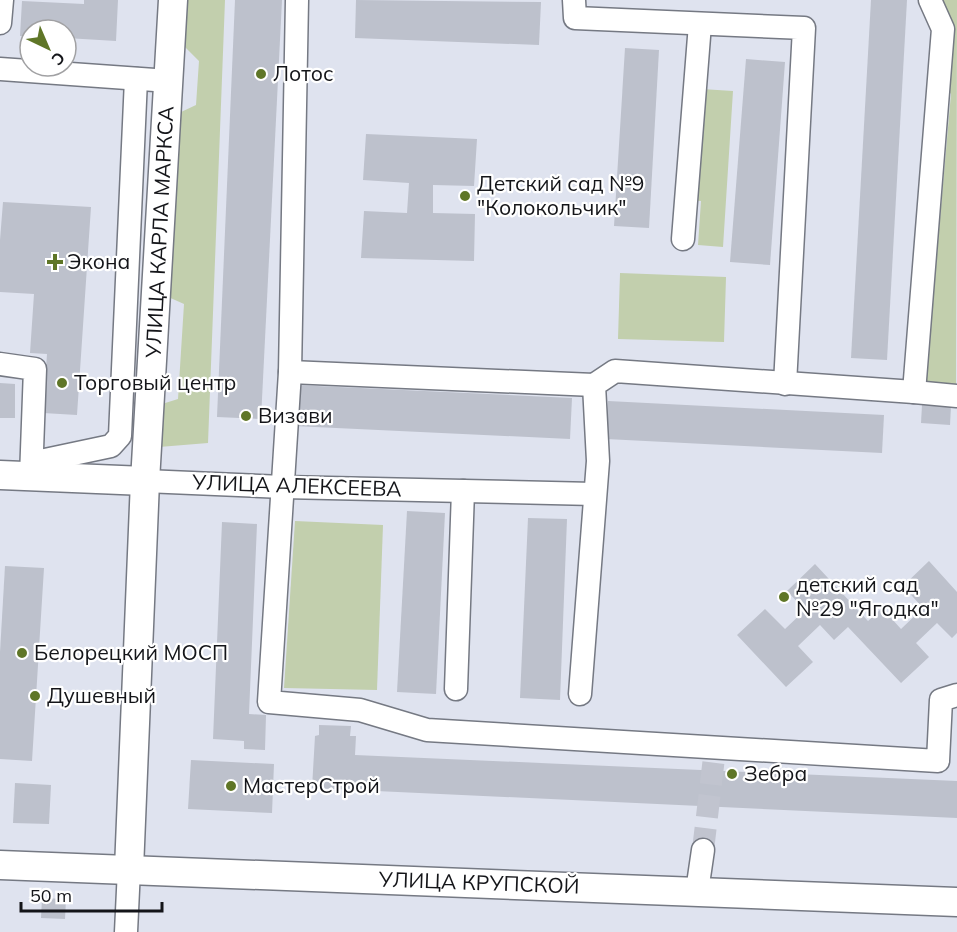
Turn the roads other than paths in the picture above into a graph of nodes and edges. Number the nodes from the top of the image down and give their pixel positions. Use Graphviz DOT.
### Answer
graph roads {
  1 [pos="2,0"];
  2 [pos="172,0"];
  3 [pos="297,0"];
  4 [pos="574,0"];
  5 [pos="930,0"];
  6 [pos="0,23"];
  7 [pos="700,24"];
  8 [pos="0,69"];
  9 [pos="136,78"];
  10 [pos="169,81"];
  11 [pos="683,239"];
  12 [pos="0,364"];
  13 [pos="290,372"];
  14 [pos="785,384"];
  15 [pos="594,385"];
  16 [pos="914,392"];
  17 [pos="957,396"];
  18 [pos="0,475"];
  19 [pos="31,477"];
  20 [pos="145,481"];
  21 [pos="283,488"];
  22 [pos="463,492"];
  23 [pos="594,495"];
  24 [pos="456,689"];
  25 [pos="580,694"];
  26 [pos="957,695"];
  27 [pos="703,850"];
  28 [pos="0,865"];
  29 [pos="129,869"];
  30 [pos="697,891"];
  31 [pos="957,902"];
  32 [pos="126,932"];
  1 -- 6 [label="street"];
  2 -- 10 [label="main road, УЛИЦА КАРЛА МАРКСА"];
  3 -- 13 [label="street"];
  4 -- 7 [label="street"];
  5 -- 16 [label="street"];
  7 -- 11 [label="street"];
  7 -- 14 [label="street"];
  8 -- 9 [label="street"];
  9 -- 10 [label="street"];
  9 -- 19 [label="street"];
  10 -- 20 [label="main road, УЛИЦА КАРЛА МАРКСА"];
  12 -- 19 [label="street"];
  13 -- 15 [label="street"];
  13 -- 21 [label="street"];
  14 -- 15 [label="street"];
  14 -- 16 [label="street"];
  15 -- 23 [label="street"];
  16 -- 17 [label="street"];
  18 -- 19 [label="main road, УЛИЦА АЛЕКСЕЕВА"];
  19 -- 20 [label="main road, УЛИЦА АЛЕКСЕЕВА"];
  20 -- 21 [label="street, УЛИЦА АЛЕКСЕЕВА"];
  20 -- 29 [label="main road, УЛИЦА КАРЛА МАРКСА"];
  21 -- 22 [label="street, УЛИЦА АЛЕКСЕЕВА"];
  21 -- 26 [label="street"];
  22 -- 23 [label="street, УЛИЦА АЛЕКСЕЕВА"];
  22 -- 24 [label="street"];
  23 -- 25 [label="street"];
  27 -- 30 [label="street"];
  28 -- 29 [label="main road, УЛИЦА КРУПСКОЙ"];
  29 -- 30 [label="main road, УЛИЦА КРУПСКОЙ"];
  29 -- 32 [label="street, УЛИЦА КАРЛА МАРКСА"];
  30 -- 31 [label="main road, УЛИЦА КРУПСКОЙ"];
}
